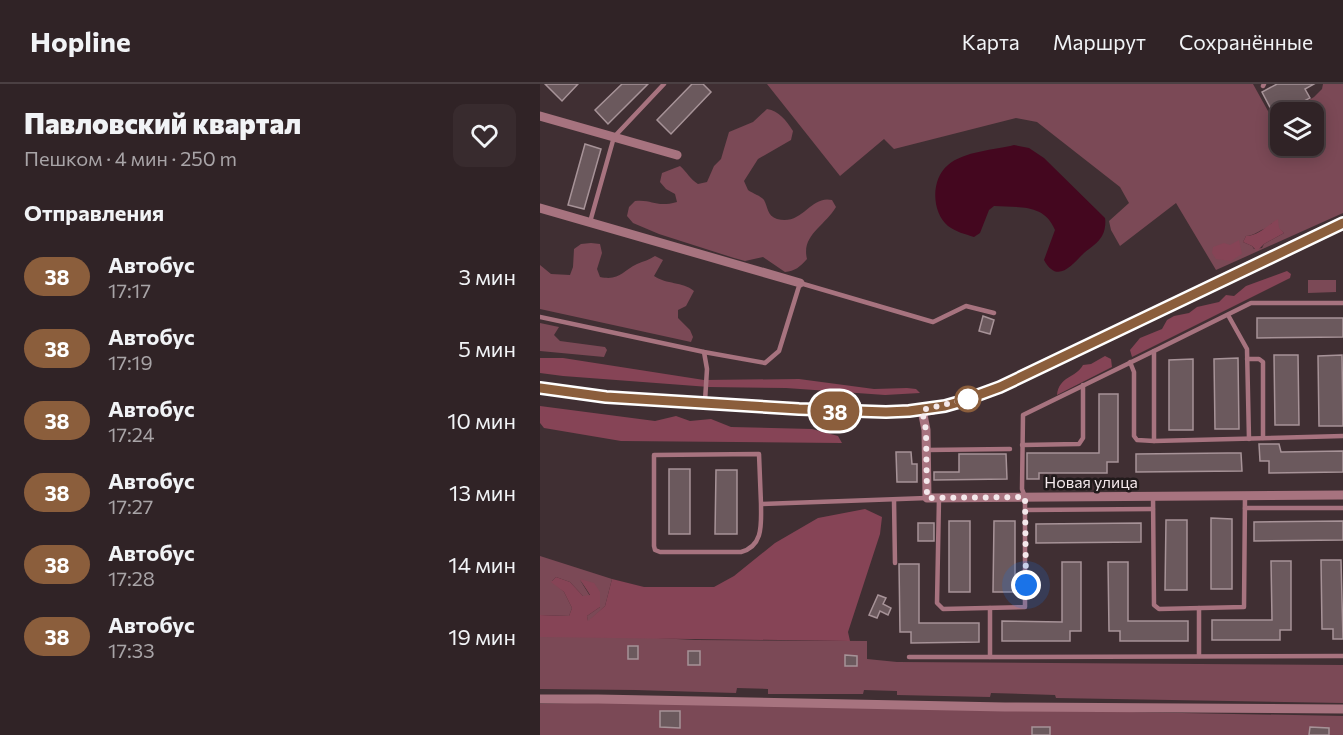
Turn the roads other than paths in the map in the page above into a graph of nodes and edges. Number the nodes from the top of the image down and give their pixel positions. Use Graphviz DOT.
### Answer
graph roads {
  1 [pos="664,84"];
  2 [pos="540,116"];
  3 [pos="614,137"];
  4 [pos="677,155"];
  5 [pos="540,208"];
  6 [pos="590,222"];
  7 [pos="1343,223"];
  8 [pos="800,283"];
  9 [pos="1343,303"];
  10 [pos="994,314"];
  11 [pos="1228,315"];
  12 [pos="540,317"];
  13 [pos="1154,351"];
  14 [pos="704,352"];
  15 [pos="1247,359"];
  16 [pos="1130,362"];
  17 [pos="1083,385"];
  18 [pos="540,388"];
  19 [pos="705,403"];
  20 [pos="922,410"];
  21 [pos="1343,436"];
  22 [pos="1263,438"];
  23 [pos="1249,439"];
  24 [pos="1154,441"];
  25 [pos="1022,445"];
  26 [pos="1010,449"];
  27 [pos="926,450"];
  28 [pos="1245,495"];
  29 [pos="1343,495"];
  30 [pos="1153,496"];
  31 [pos="1025,497"];
  32 [pos="927,498"];
  33 [pos="939,498"];
  34 [pos="894,500"];
  35 [pos="761,504"];
  36 [pos="1245,508"];
  37 [pos="1343,508"];
  38 [pos="1153,509"];
  39 [pos="1025,510"];
  40 [pos="895,563"];
  41 [pos="990,608"];
  42 [pos="1199,608"];
  43 [pos="1343,656"];
  44 [pos="909,657"];
  45 [pos="990,657"];
  46 [pos="1199,657"];
  47 [pos="540,699"];
  48 [pos="1343,709"];
  1 -- 3 [label="lane"];
  2 -- 3 [label="street"];
  3 -- 4 [label="street"];
  3 -- 6 [label="lane"];
  5 -- 6 [label="street"];
  6 -- 8 [label="street"];
  7 -- 20 [label="main road"];
  8 -- 10 [label="lane"];
  8 -- 14 [label="lane"];
  9 -- 11 [label="lane"];
  11 -- 13 [label="lane"];
  11 -- 15 [label="lane"];
  12 -- 14 [label="lane"];
  13 -- 16 [label="lane"];
  13 -- 24 [label="lane"];
  14 -- 19 [label="lane"];
  15 -- 22 [label="lane"];
  15 -- 23 [label="lane"];
  16 -- 17 [label="lane"];
  16 -- 24 [label="lane"];
  17 -- 25 [label="lane"];
  17 -- 25 [label="lane"];
  18 -- 19 [label="main road"];
  19 -- 20 [label="main road"];
  20 -- 27 [label="street"];
  21 -- 22 [label="lane"];
  22 -- 23 [label="lane"];
  23 -- 24 [label="lane"];
  25 -- 31 [label="lane"];
  26 -- 27 [label="lane"];
  27 -- 32 [label="street"];
  28 -- 29 [label="street, Новая улица"];
  28 -- 30 [label="street, Новая улица"];
  28 -- 36 [label="lane"];
  30 -- 31 [label="street, Новая улица"];
  30 -- 38 [label="lane"];
  31 -- 33 [label="street, Новая улица"];
  31 -- 39 [label="lane"];
  32 -- 33 [label="street, Новая улица"];
  32 -- 34 [label="lane"];
  33 -- 41 [label="lane"];
  34 -- 35 [label="lane"];
  34 -- 40 [label="lane"];
  35 -- 35 [label="lane"];
  36 -- 37 [label="lane"];
  36 -- 42 [label="lane"];
  38 -- 39 [label="lane"];
  38 -- 42 [label="lane"];
  39 -- 41 [label="lane"];
  41 -- 45 [label="lane"];
  42 -- 46 [label="lane"];
  43 -- 46 [label="lane"];
  44 -- 45 [label="lane"];
  45 -- 46 [label="lane"];
  47 -- 48 [label="street"];
}
